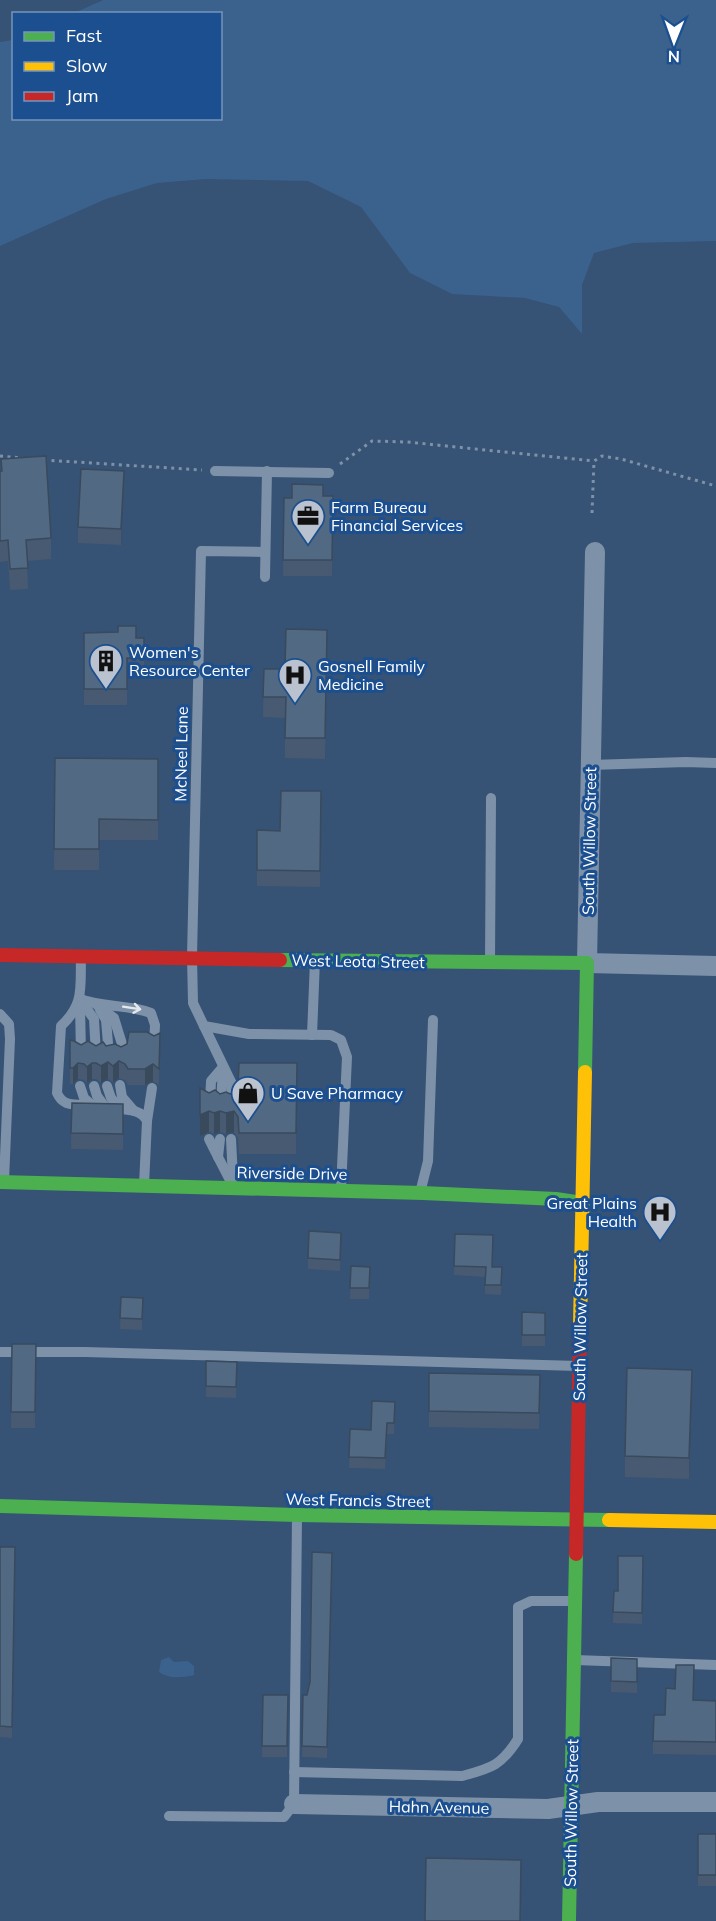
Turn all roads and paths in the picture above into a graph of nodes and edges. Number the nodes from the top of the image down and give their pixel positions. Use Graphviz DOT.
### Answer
graph roads {
  1 [pos="0,456"];
  2 [pos="594,461"];
  3 [pos="215,471"];
  4 [pos="267,471"];
  5 [pos="328,473"];
  6 [pos="716,486"];
  7 [pos="592,513"];
  8 [pos="265,552"];
  9 [pos="594,552"];
  10 [pos="265,577"];
  11 [pos="716,763"];
  12 [pos="590,765"];
  13 [pos="491,798"];
  14 [pos="0,955"];
  15 [pos="81,956"];
  16 [pos="192,957"];
  17 [pos="315,960"];
  18 [pos="490,963"];
  19 [pos="587,963"];
  20 [pos="716,966"];
  21 [pos="80,999"];
  22 [pos="96,1005"];
  23 [pos="0,1014"];
  24 [pos="433,1020"];
  25 [pos="204,1026"];
  26 [pos="312,1035"];
  27 [pos="154,1045"];
  28 [pos="81,1054"];
  29 [pos="96,1055"];
  30 [pos="109,1055"];
  31 [pos="121,1056"];
  32 [pos="222,1067"];
  33 [pos="120,1085"];
  34 [pos="80,1086"];
  35 [pos="94,1086"];
  36 [pos="107,1086"];
  37 [pos="152,1088"];
  38 [pos="92,1105"];
  39 [pos="105,1107"];
  40 [pos="120,1109"];
  41 [pos="134,1111"];
  42 [pos="147,1121"];
  43 [pos="2,1182"];
  44 [pos="144,1186"];
  45 [pos="234,1188"];
  46 [pos="341,1191"];
  47 [pos="420,1193"];
  48 [pos="582,1203"];
  49 [pos="0,1352"];
  50 [pos="578,1366"];
  51 [pos="0,1506"];
  52 [pos="297,1515"];
  53 [pos="576,1520"];
  54 [pos="716,1522"];
  55 [pos="576,1601"];
  56 [pos="575,1660"];
  57 [pos="716,1665"];
  58 [pos="294,1772"];
  59 [pos="716,1802"];
  60 [pos="294,1804"];
  61 [pos="571,1805"];
  62 [pos="169,1816"];
  63 [pos="568,1921"];
  1 -- 3 [label="path"];
  2 -- 5 [label="path"];
  2 -- 6 [label="path"];
  2 -- 7 [label="path"];
  3 -- 4 [label="lane"];
  4 -- 5 [label="lane"];
  4 -- 8 [label="lane"];
  8 -- 10 [label="lane"];
  8 -- 16 [label="lane, McNeel Lane"];
  9 -- 12 [label="street, South Willow Street"];
  11 -- 12 [label="lane"];
  12 -- 19 [label="street, South Willow Street"];
  13 -- 18 [label="lane"];
  14 -- 15 [label="main road, West Leota Street"];
  15 -- 16 [label="main road, West Leota Street"];
  15 -- 21 [label="lane"];
  16 -- 17 [label="main road, West Leota Street"];
  16 -- 25 [label="lane, McNeel Lane"];
  17 -- 18 [label="main road, West Leota Street"];
  17 -- 26 [label="lane"];
  18 -- 19 [label="main road, West Leota Street"];
  19 -- 20 [label="street, West Leota Street"];
  19 -- 48 [label="main road, South Willow Street"];
  21 -- 22 [label="lane"];
  21 -- 28 [label="lane"];
  21 -- 29 [label="lane"];
  21 -- 38 [label="lane"];
  22 -- 27 [label="lane, one-way"];
  22 -- 30 [label="lane"];
  22 -- 31 [label="lane"];
  23 -- 43 [label="lane"];
  24 -- 47 [label="lane"];
  25 -- 26 [label="lane"];
  25 -- 32 [label="lane, McNeel Lane"];
  26 -- 46 [label="lane"];
  32 -- 32 [label="lane, McNeel Lane"];
  33 -- 41 [label="lane"];
  34 -- 38 [label="lane"];
  35 -- 39 [label="lane"];
  36 -- 40 [label="lane"];
  37 -- 42 [label="lane"];
  38 -- 39 [label="lane"];
  39 -- 40 [label="lane"];
  40 -- 41 [label="lane"];
  41 -- 42 [label="lane"];
  42 -- 44 [label="lane"];
  43 -- 44 [label="main road, Riverside Drive"];
  44 -- 45 [label="main road, Riverside Drive"];
  45 -- 45 [label="lane"];
  45 -- 46 [label="main road, Riverside Drive"];
  46 -- 47 [label="main road, Riverside Drive"];
  47 -- 48 [label="main road, Riverside Drive"];
  48 -- 50 [label="main road, South Willow Street"];
  49 -- 50 [label="lane"];
  50 -- 53 [label="main road, South Willow Street"];
  51 -- 52 [label="main road, West Francis Street"];
  52 -- 53 [label="main road, West Francis Street"];
  52 -- 58 [label="lane"];
  53 -- 54 [label="main road, West Francis Street"];
  53 -- 55 [label="main road, South Willow Street"];
  55 -- 56 [label="main road, South Willow Street"];
  55 -- 58 [label="lane"];
  56 -- 57 [label="lane"];
  56 -- 61 [label="main road, South Willow Street"];
  58 -- 60 [label="lane"];
  59 -- 61 [label="street, Hahn Avenue"];
  60 -- 61 [label="street, Hahn Avenue"];
  60 -- 62 [label="lane, Hahn Avenue"];
  61 -- 63 [label="main road, South Willow Street"];
}
